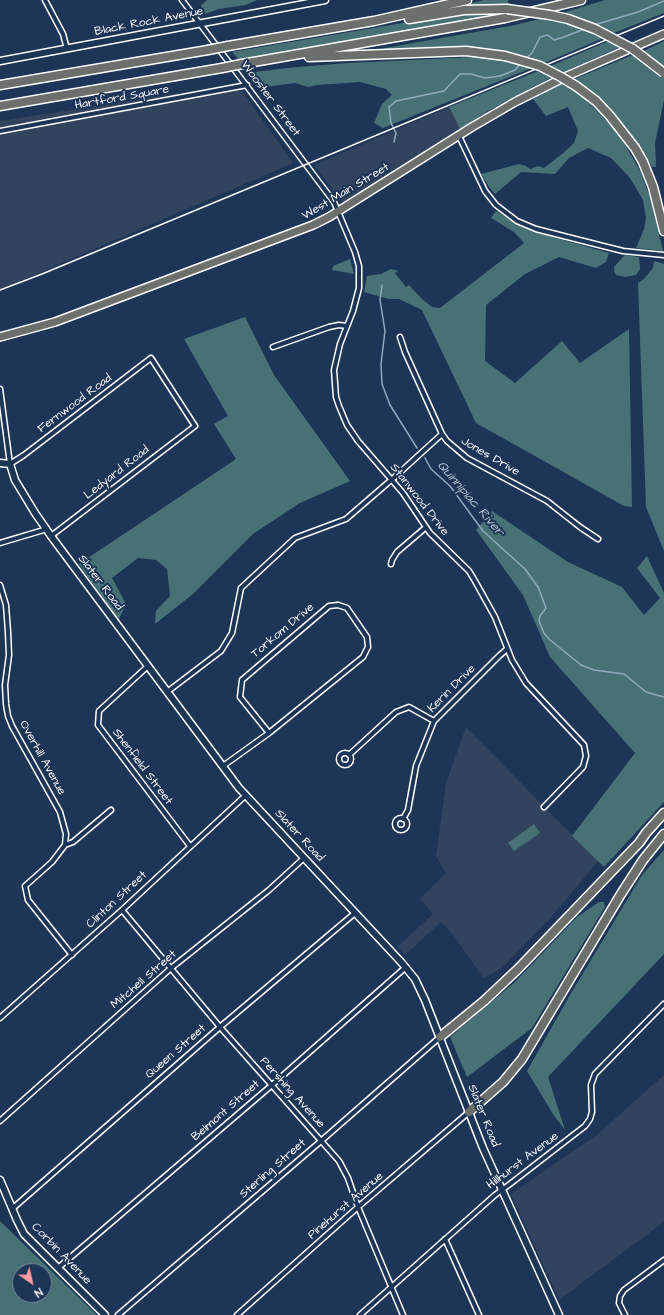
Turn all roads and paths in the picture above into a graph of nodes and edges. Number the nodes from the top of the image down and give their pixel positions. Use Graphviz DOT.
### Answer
graph roads {
  1 [pos="45,0"];
  2 [pos="182,0"];
  3 [pos="325,0"];
  4 [pos="467,0"];
  5 [pos="581,0"];
  6 [pos="200,24"];
  7 [pos="307,33"];
  8 [pos="664,34"];
  9 [pos="67,48"];
  10 [pos="267,60"];
  11 [pos="0,61"];
  12 [pos="664,73"];
  13 [pos="0,85"];
  14 [pos="247,85"];
  15 [pos="0,106"];
  16 [pos="0,131"];
  17 [pos="459,136"];
  18 [pos="339,211"];
  19 [pos="664,231"];
  20 [pos="664,255"];
  21 [pos="347,326"];
  22 [pos="400,336"];
  23 [pos="0,337"];
  24 [pos="273,347"];
  25 [pos="0,389"];
  26 [pos="195,426"];
  27 [pos="442,434"];
  28 [pos="0,463"];
  29 [pos="10,464"];
  30 [pos="392,480"];
  31 [pos="425,528"];
  32 [pos="47,529"];
  33 [pos="52,536"];
  34 [pos="598,539"];
  35 [pos="0,543"];
  36 [pos="391,564"];
  37 [pos="0,585"];
  38 [pos="507,649"];
  39 [pos="148,666"];
  40 [pos="167,692"];
  41 [pos="434,721"];
  42 [pos="269,733"];
  43 [pos="349,755"];
  44 [pos="223,766"];
  45 [pos="246,795"];
  46 [pos="544,807"];
  47 [pos="111,810"];
  48 [pos="664,813"];
  49 [pos="404,818"];
  50 [pos="664,821"];
  51 [pos="664,834"];
  52 [pos="639,843"];
  53 [pos="65,845"];
  54 [pos="190,846"];
  55 [pos="304,858"];
  56 [pos="122,910"];
  57 [pos="355,912"];
  58 [pos="72,955"];
  59 [pos="406,967"];
  60 [pos="170,969"];
  61 [pos="664,1004"];
  62 [pos="0,1018"];
  63 [pos="220,1027"];
  64 [pos="440,1037"];
  65 [pos="272,1085"];
  66 [pos="469,1112"];
  67 [pos="0,1121"];
  68 [pos="321,1141"];
  69 [pos="0,1180"];
  70 [pos="502,1189"];
  71 [pos="358,1207"];
  72 [pos="12,1209"];
  73 [pos="445,1239"];
  74 [pos="664,1260"];
  75 [pos="58,1268"];
  76 [pos="390,1288"];
  77 [pos="105,1315"];
  78 [pos="118,1315"];
  79 [pos="237,1315"];
  80 [pos="360,1315"];
  81 [pos="403,1315"];
  82 [pos="479,1315"];
  83 [pos="559,1315"];
  84 [pos="625,1315"];
  1 -- 9 [label="street"];
  2 -- 6 [label="street, Wooster Street"];
  3 -- 6 [label="main road, Black Rock Avenue"];
  4 -- 7 [label="highway"];
  5 -- 10 [label="highway"];
  6 -- 9 [label="main road, Black Rock Avenue"];
  6 -- 14 [label="street, Wooster Street"];
  7 -- 12 [label="highway, bridge"];
  7 -- 13 [label="highway, bridge"];
  8 -- 17 [label="main road, West Main Street"];
  9 -- 11 [label="main road, Black Rock Avenue"];
  10 -- 15 [label="highway, bridge"];
  10 -- 19 [label="highway, bridge"];
  14 -- 16 [label="street, Hartford Square"];
  14 -- 18 [label="street, Wooster Street"];
  17 -- 18 [label="main road, West Main Street"];
  17 -- 20 [label="street"];
  18 -- 21 [label="street, Stanwood Drive"];
  18 -- 23 [label="main road, West Main Street"];
  21 -- 24 [label="street"];
  21 -- 30 [label="street, Stanwood Drive"];
  22 -- 27 [label="street, Jones Drive"];
  25 -- 29 [label="street, Slater Road"];
  26 -- 29 [label="street, Fernwood Road"];
  26 -- 33 [label="street, Ledyard Road"];
  27 -- 30 [label="street"];
  27 -- 34 [label="street, Jones Drive"];
  28 -- 29 [label="main road"];
  29 -- 32 [label="main road, Slater Road"];
  30 -- 31 [label="street, Stanwood Drive"];
  30 -- 40 [label="street"];
  31 -- 36 [label="street"];
  31 -- 38 [label="street, Stanwood Drive"];
  32 -- 33 [label="main road, Slater Road"];
  32 -- 35 [label="street"];
  33 -- 39 [label="main road, Slater Road"];
  37 -- 53 [label="street, Overhill Avenue"];
  38 -- 41 [label="street, Kerin Drive"];
  38 -- 46 [label="street, Stanwood Drive"];
  39 -- 40 [label="main road, Slater Road"];
  39 -- 54 [label="street, Shenfield Street"];
  40 -- 44 [label="main road, Slater Road"];
  41 -- 43 [label="street"];
  41 -- 49 [label="street, Kerin Drive"];
  42 -- 42 [label="street, Torkom Drive"];
  42 -- 44 [label="street, Torkom Drive"];
  44 -- 45 [label="main road, Slater Road"];
  45 -- 54 [label="street, Clinton Street"];
  45 -- 55 [label="main road, Slater Road"];
  47 -- 53 [label="street"];
  48 -- 52 [label="highway"];
  50 -- 52 [label="highway"];
  51 -- 66 [label="highway"];
  52 -- 64 [label="highway"];
  53 -- 58 [label="street"];
  54 -- 56 [label="street, Clinton Street"];
  55 -- 57 [label="main road, Slater Road"];
  55 -- 60 [label="street, Mitchell Street"];
  56 -- 58 [label="street, Clinton Street"];
  56 -- 60 [label="street, Pershing Avenue"];
  57 -- 59 [label="main road, Slater Road"];
  57 -- 63 [label="street, Queen Street"];
  58 -- 62 [label="street, Clinton Street"];
  59 -- 64 [label="main road, Slater Road"];
  59 -- 65 [label="street, Belmont Street"];
  60 -- 63 [label="street, Pershing Avenue"];
  60 -- 67 [label="street, Mitchell Street"];
  61 -- 70 [label="street, Hillhurst Avenue"];
  63 -- 65 [label="street, Pershing Avenue"];
  63 -- 72 [label="street, Queen Street"];
  64 -- 66 [label="main road, Slater Road"];
  64 -- 68 [label="street, Sterling Street"];
  65 -- 68 [label="street, Pershing Avenue"];
  65 -- 75 [label="street, Belmont Street"];
  66 -- 70 [label="main road, Slater Road"];
  66 -- 71 [label="street, Pinehurst Avenue"];
  68 -- 71 [label="street, Pershing Avenue"];
  68 -- 78 [label="street, Sterling Street"];
  69 -- 72 [label="main road, Corbin Avenue"];
  70 -- 73 [label="street, Hillhurst Avenue"];
  70 -- 83 [label="main road, Slater Road"];
  71 -- 76 [label="street, Pershing Avenue"];
  71 -- 79 [label="street, Pinehurst Avenue"];
  72 -- 75 [label="main road, Corbin Avenue"];
  73 -- 76 [label="street, Hillhurst Avenue"];
  73 -- 82 [label="street"];
  74 -- 84 [label="street"];
  75 -- 77 [label="main road, Corbin Avenue"];
  76 -- 80 [label="street, Hillhurst Avenue"];
  76 -- 81 [label="street, Pershing Avenue"];
}
